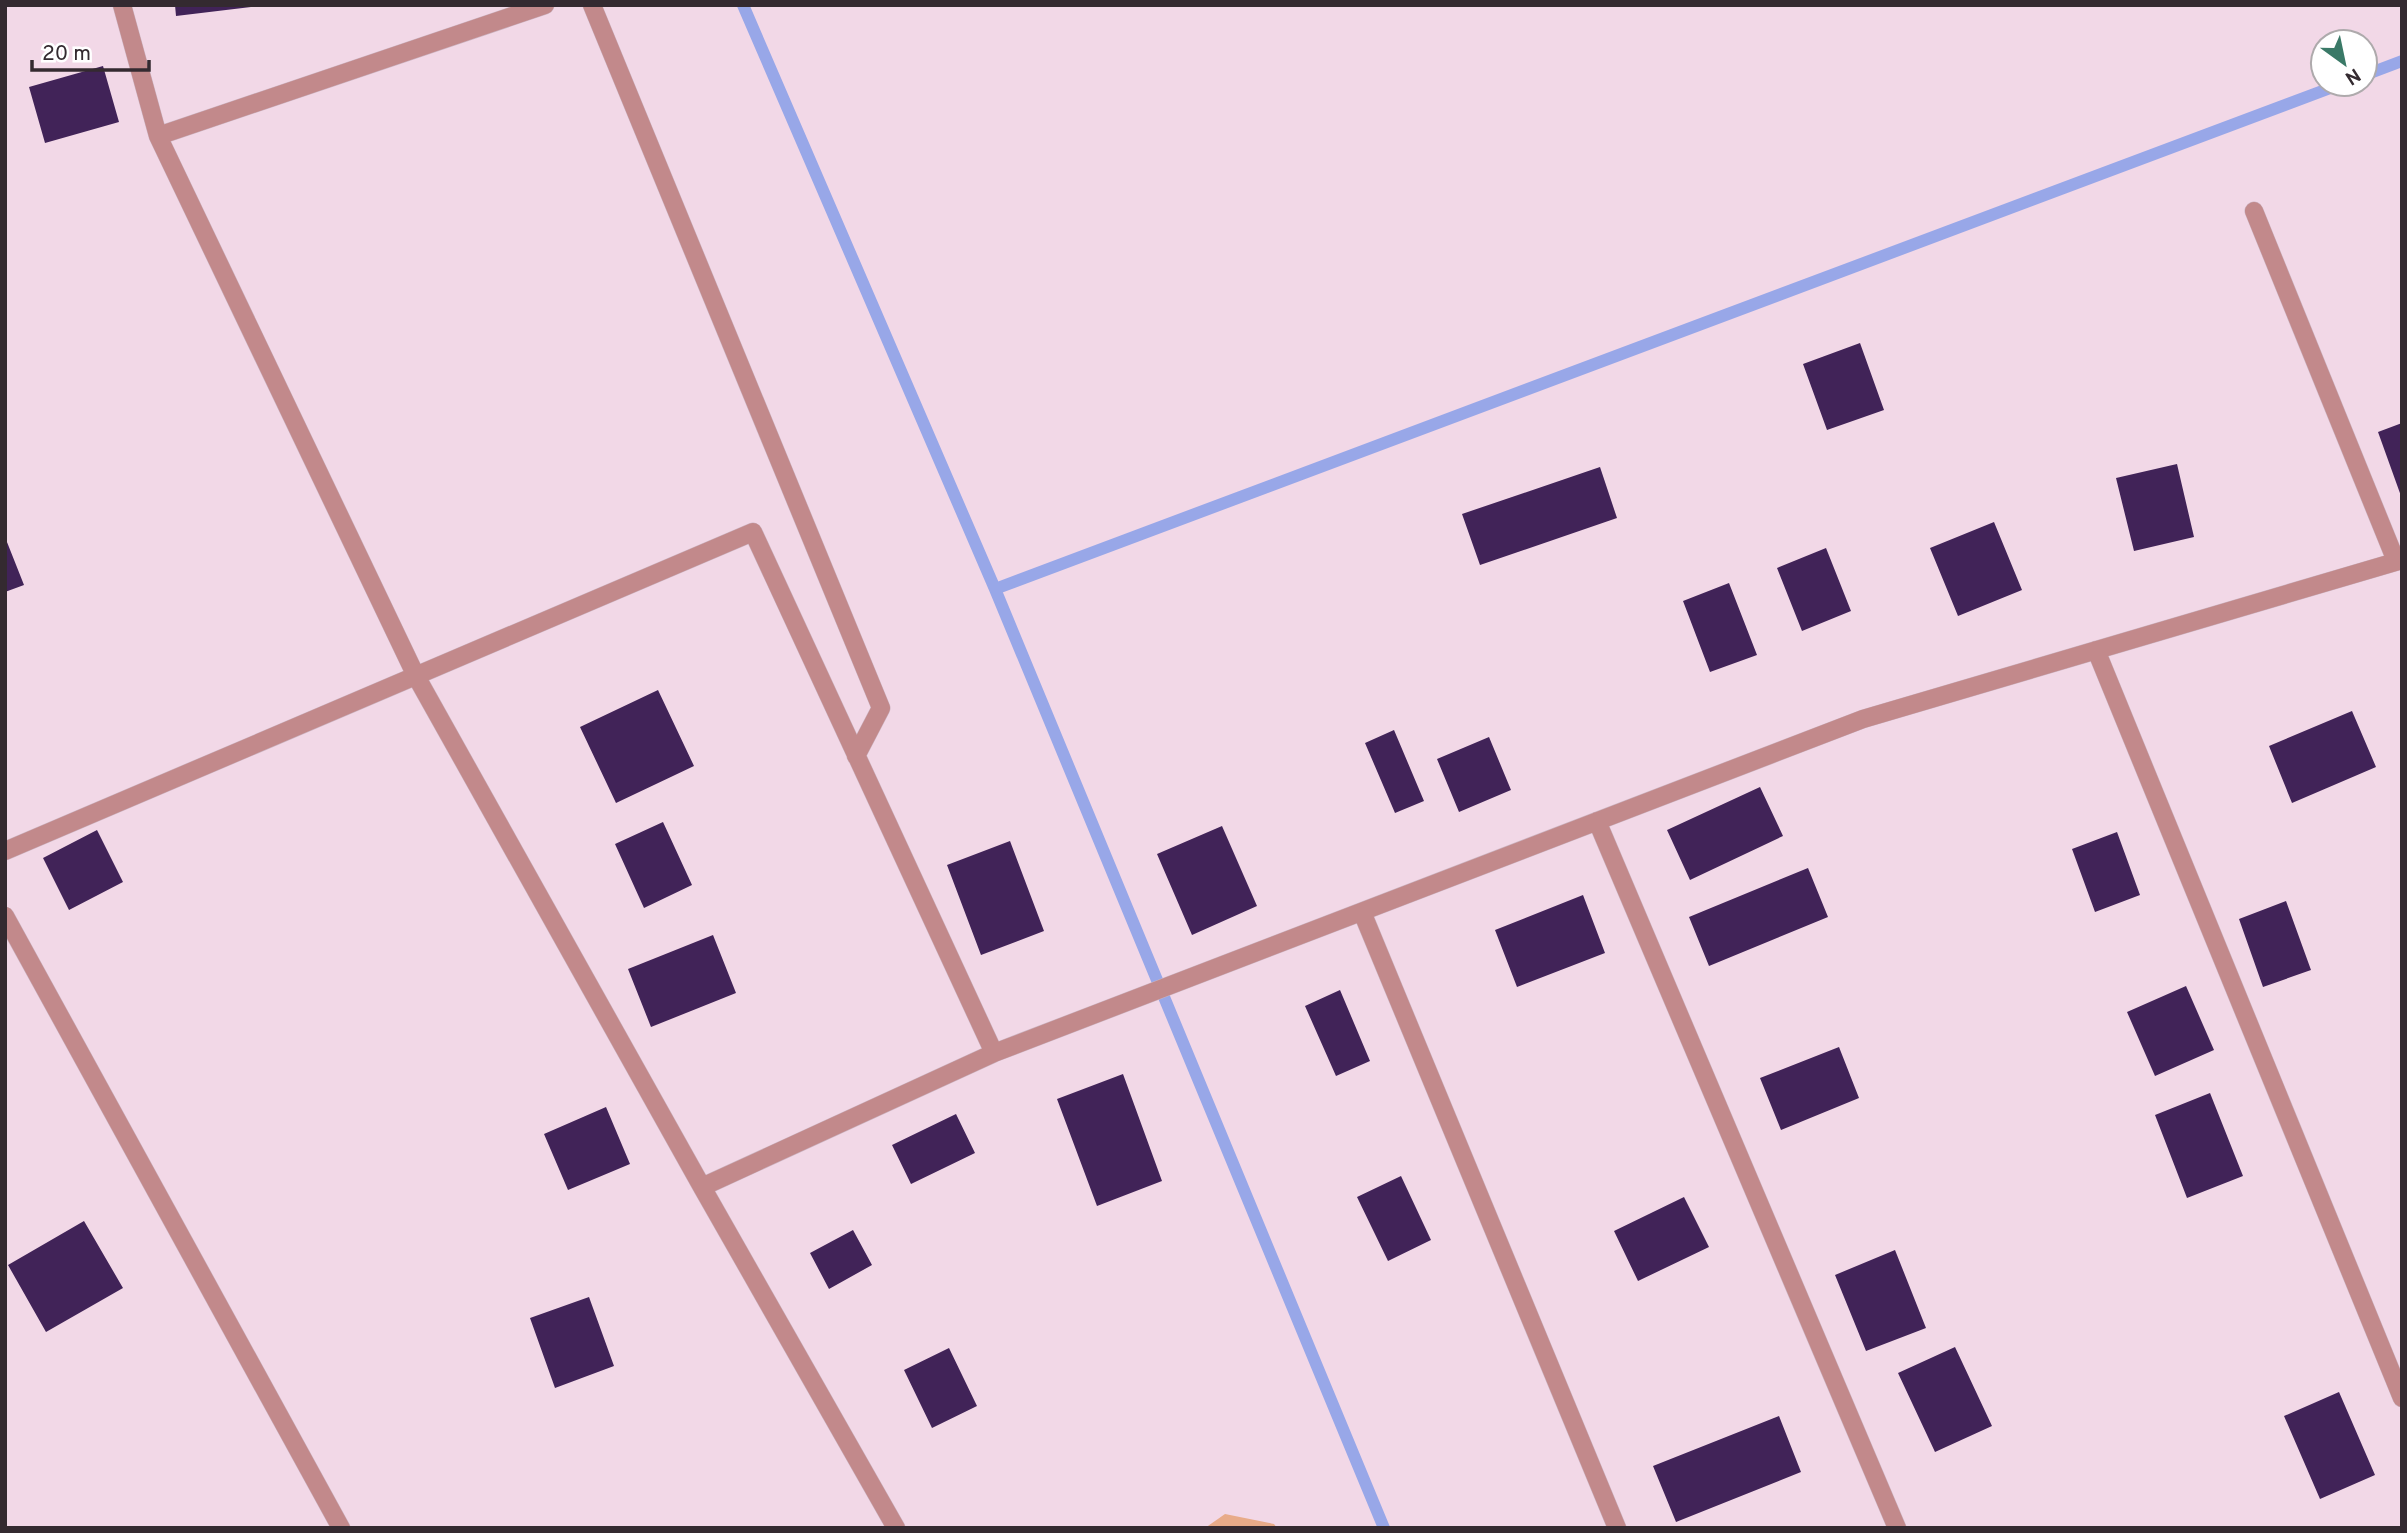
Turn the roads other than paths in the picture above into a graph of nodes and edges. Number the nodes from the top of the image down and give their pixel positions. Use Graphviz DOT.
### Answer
graph roads {
  1 [pos="122,5"];
  2 [pos="545,5"];
  3 [pos="592,5"];
  4 [pos="158,136"];
  5 [pos="2254,211"];
  6 [pos="2399,560"];
  7 [pos="2096,650"];
  8 [pos="416,676"];
  9 [pos="856,756"];
  10 [pos="1597,821"];
  11 [pos="5,850"];
  12 [pos="1362,912"];
  13 [pos="5,916"];
  14 [pos="994,1053"];
  15 [pos="702,1187"];
  16 [pos="2402,1398"];
  17 [pos="341,1528"];
  18 [pos="896,1528"];
  19 [pos="1617,1528"];
  20 [pos="1897,1528"];
  1 -- 4 [label="street"];
  2 -- 4 [label="street"];
  3 -- 9 [label="street"];
  4 -- 8 [label="street"];
  5 -- 6 [label="street"];
  6 -- 7 [label="street"];
  7 -- 10 [label="street"];
  7 -- 16 [label="street"];
  8 -- 9 [label="street"];
  8 -- 11 [label="street"];
  8 -- 15 [label="street"];
  9 -- 14 [label="street"];
  10 -- 12 [label="street"];
  10 -- 20 [label="street"];
  12 -- 14 [label="street"];
  12 -- 19 [label="street"];
  13 -- 17 [label="street"];
  14 -- 15 [label="street"];
  15 -- 18 [label="street"];
}
